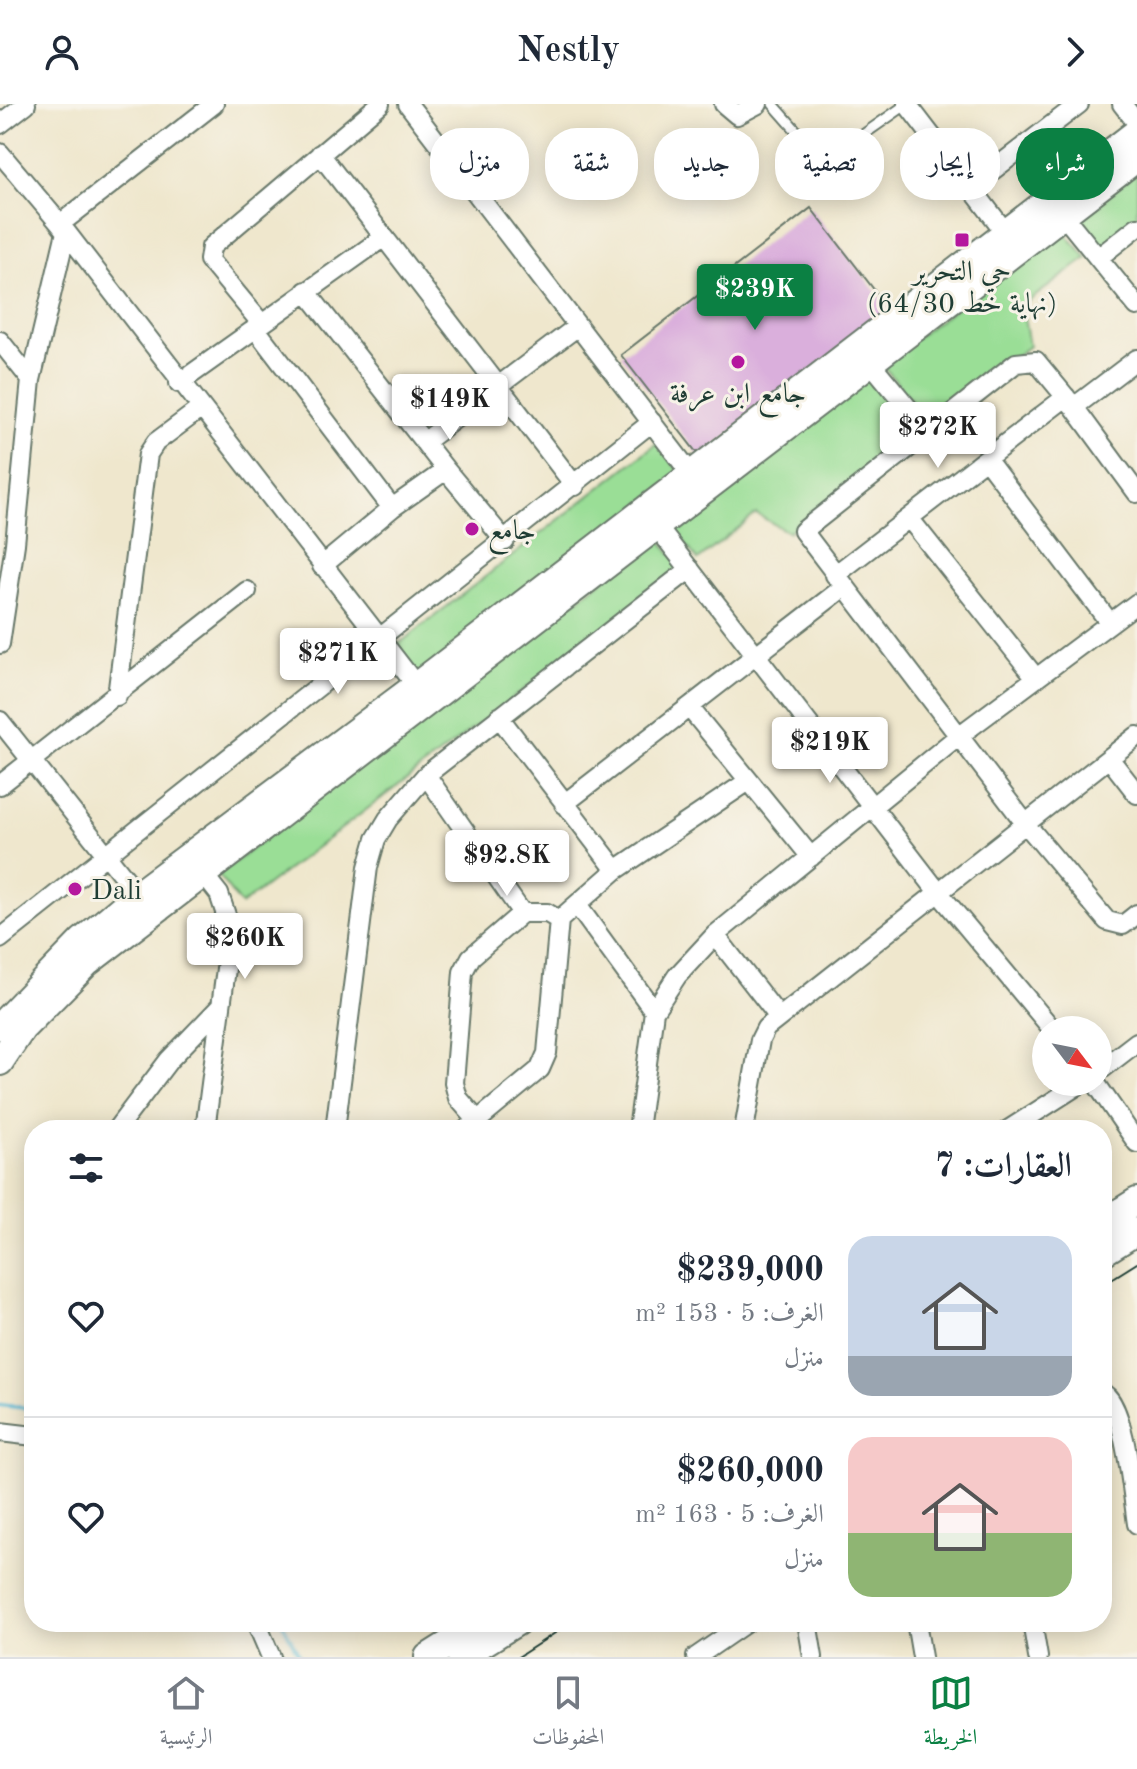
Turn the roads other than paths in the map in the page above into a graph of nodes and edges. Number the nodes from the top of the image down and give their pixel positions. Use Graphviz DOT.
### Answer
graph roads {
  1 [pos="26,104"];
  2 [pos="214,104"];
  3 [pos="380,104"];
  4 [pos="408,104"];
  5 [pos="724,104"];
  6 [pos="758,104"];
  7 [pos="773,104"];
  8 [pos="907,104"];
  9 [pos="1079,104"];
  10 [pos="1122,104"];
  11 [pos="1137,123"];
  12 [pos="0,124"];
  13 [pos="926,128"];
  14 [pos="1137,132"];
  15 [pos="0,153"];
  16 [pos="320,154"];
  17 [pos="1137,158"];
  18 [pos="1000,165"];
  19 [pos="981,200"];
  20 [pos="1057,207"];
  21 [pos="1137,227"];
  22 [pos="63,228"];
  23 [pos="384,237"];
  24 [pos="1012,240"];
  25 [pos="1098,258"];
  26 [pos="306,291"];
  27 [pos="1137,306"];
  28 [pos="258,326"];
  29 [pos="578,326"];
  30 [pos="0,341"];
  31 [pos="1137,359"];
  32 [pos="870,362"];
  33 [pos="31,380"];
  34 [pos="179,383"];
  35 [pos="497,383"];
  36 [pos="1070,402"];
  37 [pos="200,409"];
  38 [pos="652,422"];
  39 [pos="927,431"];
  40 [pos="424,442"];
  41 [pos="986,459"];
  42 [pos="446,470"];
  43 [pos="698,482"];
  44 [pos="575,486"];
  45 [pos="1137,493"];
  46 [pos="392,508"];
  47 [pos="909,518"];
  48 [pos="650,519"];
  49 [pos="0,525"];
  50 [pos="505,541"];
  51 [pos="15,544"];
  52 [pos="322,566"];
  53 [pos="690,569"];
  54 [pos="840,581"];
  55 [pos="247,591"];
  56 [pos="1137,603"];
  57 [pos="1110,623"];
  58 [pos="378,637"];
  59 [pos="0,644"];
  60 [pos="756,655"];
  61 [pos="1036,678"];
  62 [pos="422,694"];
  63 [pos="117,696"];
  64 [pos="689,707"];
  65 [pos="499,717"];
  66 [pos="0,721"];
  67 [pos="960,735"];
  68 [pos="1137,736"];
  69 [pos="1109,758"];
  70 [pos="31,761"];
  71 [pos="426,775"];
  72 [pos="747,782"];
  73 [pos="0,785"];
  74 [pos="1137,794"];
  75 [pos="564,804"];
  76 [pos="874,807"];
  77 [pos="1025,823"];
  78 [pos="109,854"];
  79 [pos="811,857"];
  80 [pos="196,866"];
  81 [pos="616,870"];
  82 [pos="938,892"];
  83 [pos="145,904"];
  84 [pos="577,905"];
  85 [pos="522,913"];
  86 [pos="1137,914"];
  87 [pos="559,920"];
  88 [pos="715,935"];
  89 [pos="0,939"];
  90 [pos="220,1007"];
  91 [pos="654,1011"];
  92 [pos="778,1016"];
  93 [pos="1041,1016"];
  94 [pos="0,1026"];
  95 [pos="1137,1042"];
  96 [pos="1112,1061"];
  97 [pos="0,1062"];
  98 [pos="1061,1096"];
  99 [pos="1105,1096"];
  100 [pos="121,1120"];
  101 [pos="206,1120"];
  102 [pos="336,1120"];
  103 [pos="469,1120"];
  104 [pos="478,1120"];
  105 [pos="639,1120"];
  106 [pos="746,1120"];
  107 [pos="1024,1120"];
  108 [pos="1137,1143"];
  109 [pos="1137,1201"];
  110 [pos="1112,1217"];
  111 [pos="1137,1231"];
  112 [pos="1112,1247"];
  113 [pos="1112,1399"];
  114 [pos="0,1432"];
  115 [pos="1130,1433"];
  116 [pos="24,1435"];
  117 [pos="1137,1521"];
  118 [pos="260,1632"];
  119 [pos="467,1632"];
  120 [pos="501,1632"];
  121 [pos="732,1632"];
  122 [pos="809,1632"];
  123 [pos="918,1632"];
  124 [pos="1034,1632"];
  125 [pos="271,1657"];
  126 [pos="428,1657"];
  127 [pos="461,1657"];
  128 [pos="696,1657"];
  129 [pos="813,1657"];
  130 [pos="922,1657"];
  131 [pos="1038,1657"];
  1 -- 12 [label="street"];
  2 -- 22 [label="street"];
  3 -- 16 [label="street"];
  4 -- 29 [label="street"];
  5 -- 6 [label="street"];
  7 -- 8 [label="lane"];
  8 -- 13 [label="street"];
  9 -- 18 [label="street"];
  10 -- 11 [label="street"];
  14 -- 20 [label="street"];
  15 -- 22 [label="street"];
  16 -- 23 [label="street"];
  16 -- 28 [label="street"];
  17 -- 20 [label="street"];
  19 -- 24 [label="street"];
  20 -- 24 [label="street"];
  20 -- 25 [label="street"];
  21 -- 25 [label="street"];
  22 -- 33 [label="street"];
  22 -- 34 [label="street"];
  23 -- 26 [label="street"];
  23 -- 35 [label="street"];
  24 -- 32 [label="street"];
  24 -- 43 [label="street"];
  25 -- 27 [label="street"];
  26 -- 28 [label="street"];
  26 -- 40 [label="street"];
  28 -- 34 [label="street"];
  28 -- 46 [label="street"];
  29 -- 35 [label="street"];
  29 -- 38 [label="street"];
  30 -- 33 [label="street"];
  31 -- 36 [label="street"];
  32 -- 39 [label="street"];
  32 -- 43 [label="street"];
  33 -- 51 [label="street"];
  34 -- 37 [label="street"];
  35 -- 40 [label="street"];
  35 -- 44 [label="street"];
  36 -- 39 [label="street"];
  36 -- 41 [label="street"];
  36 -- 45 [label="street"];
  37 -- 52 [label="street"];
  37 -- 63 [label="street"];
  38 -- 43 [label="street"];
  38 -- 44 [label="street"];
  39 -- 54 [label="street"];
  40 -- 42 [label="street"];
  41 -- 47 [label="street"];
  41 -- 57 [label="street"];
  42 -- 46 [label="street"];
  42 -- 50 [label="street"];
  43 -- 48 [label="street"];
  44 -- 50 [label="street"];
  46 -- 52 [label="street"];
  47 -- 54 [label="street"];
  47 -- 61 [label="street"];
  48 -- 53 [label="street"];
  48 -- 62 [label="street"];
  49 -- 51 [label="street"];
  50 -- 58 [label="street"];
  51 -- 59 [label="street"];
  52 -- 58 [label="street"];
  53 -- 60 [label="street"];
  53 -- 65 [label="street"];
  54 -- 60 [label="street"];
  54 -- 67 [label="street"];
  55 -- 63 [label="street"];
  56 -- 57 [label="street"];
  57 -- 61 [label="street"];
  58 -- 62 [label="street"];
  58 -- 78 [label="street"];
  60 -- 64 [label="street"];
  60 -- 76 [label="street"];
  61 -- 67 [label="street"];
  62 -- 80 [label="street"];
  63 -- 70 [label="street"];
  64 -- 72 [label="street"];
  64 -- 75 [label="street"];
  65 -- 71 [label="street"];
  65 -- 75 [label="street"];
  66 -- 70 [label="street"];
  67 -- 76 [label="street"];
  67 -- 77 [label="street"];
  68 -- 69 [label="street"];
  69 -- 74 [label="street"];
  69 -- 77 [label="street"];
  70 -- 73 [label="street"];
  70 -- 78 [label="street"];
  71 -- 85 [label="street"];
  71 -- 102 [label="street"];
  72 -- 79 [label="street"];
  72 -- 81 [label="street"];
  75 -- 81 [label="street"];
  76 -- 79 [label="street"];
  76 -- 82 [label="street"];
  77 -- 82 [label="street"];
  77 -- 86 [label="street"];
  78 -- 83 [label="street"];
  78 -- 89 [label="street"];
  79 -- 88 [label="street"];
  80 -- 83 [label="street"];
  80 -- 90 [label="street"];
  81 -- 84 [label="street"];
  82 -- 92 [label="street"];
  82 -- 93 [label="street"];
  83 -- 94 [label="street"];
  83 -- 97 [label="street"];
  84 -- 87 [label="street"];
  84 -- 91 [label="street"];
  85 -- 87 [label="street"];
  85 -- 103 [label="street"];
  87 -- 104 [label="street"];
  88 -- 91 [label="street"];
  88 -- 92 [label="street"];
  90 -- 100 [label="street"];
  90 -- 101 [label="street"];
  91 -- 105 [label="street"];
  92 -- 106 [label="street"];
  95 -- 96 [label="street"];
  98 -- 107 [label="street"];
  99 -- 108 [label="street"];
  109 -- 110 [label="street"];
  111 -- 112 [label="street"];
  113 -- 115 [label="street"];
  114 -- 116 [label="street"];
  115 -- 117 [label="street"];
  118 -- 125 [label="street"];
  119 -- 126 [label="street"];
  120 -- 127 [label="street"];
  121 -- 128 [label="street"];
  122 -- 129 [label="street"];
  123 -- 130 [label="street"];
  124 -- 131 [label="street"];
}
